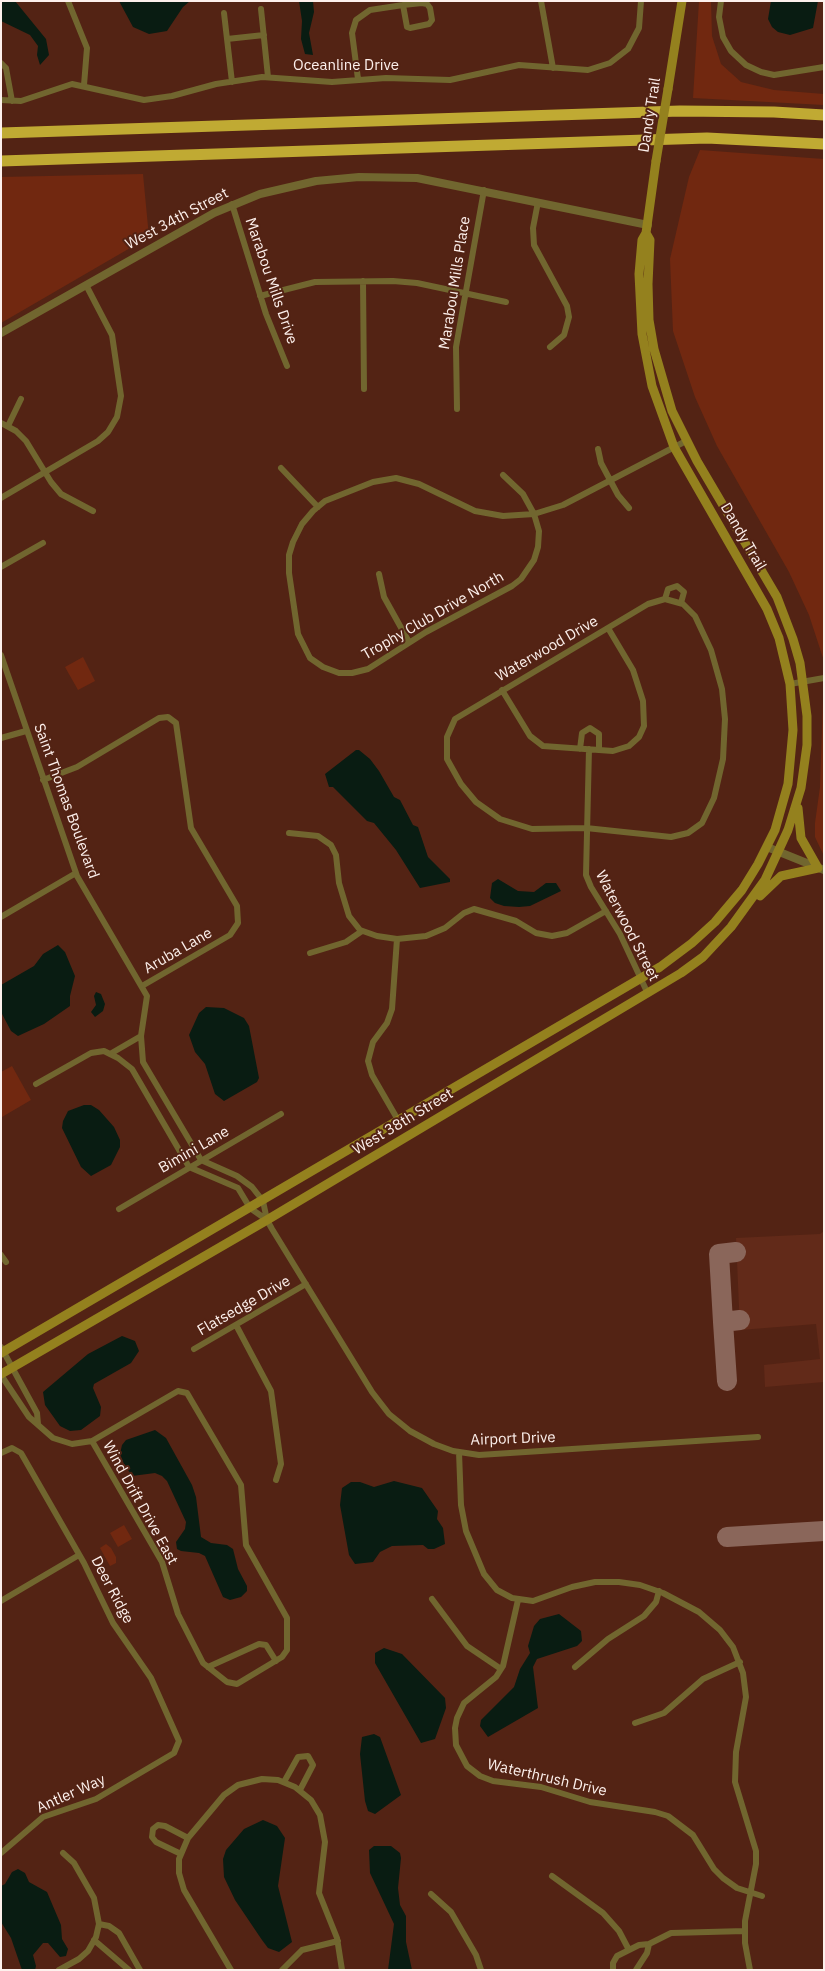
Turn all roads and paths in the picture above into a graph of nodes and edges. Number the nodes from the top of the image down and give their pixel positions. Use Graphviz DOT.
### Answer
graph roads {
  1 [pos="68,1"];
  2 [pos="542,1"];
  3 [pos="641,1"];
  4 [pos="682,1"];
  5 [pos="721,1"];
  6 [pos="402,5"];
  7 [pos="261,9"];
  8 [pos="224,13"];
  9 [pos="264,35"];
  10 [pos="227,39"];
  11 [pos="1,63"];
  12 [pos="824,67"];
  13 [pos="553,68"];
  14 [pos="268,77"];
  15 [pos="358,80"];
  16 [pos="232,82"];
  17 [pos="84,85"];
  18 [pos="1,100"];
  19 [pos="12,101"];
  20 [pos="824,115"];
  21 [pos="1,133"];
  22 [pos="824,144"];
  23 [pos="1,161"];
  24 [pos="484,190"];
  25 [pos="538,202"];
  26 [pos="232,204"];
  27 [pos="647,229"];
  28 [pos="363,280"];
  29 [pos="86,285"];
  30 [pos="464,292"];
  31 [pos="260,296"];
  32 [pos="506,302"];
  33 [pos="1,334"];
  34 [pos="550,348"];
  35 [pos="287,366"];
  36 [pos="364,389"];
  37 [pos="21,399"];
  38 [pos="457,409"];
  39 [pos="5,424"];
  40 [pos="686,441"];
  41 [pos="674,447"];
  42 [pos="598,449"];
  43 [pos="281,468"];
  44 [pos="45,473"];
  45 [pos="503,475"];
  46 [pos="610,480"];
  47 [pos="1,498"];
  48 [pos="318,507"];
  49 [pos="629,508"];
  50 [pos="93,511"];
  51 [pos="534,514"];
  52 [pos="43,543"];
  53 [pos="1,567"];
  54 [pos="379,574"];
  55 [pos="665,599"];
  56 [pos="681,603"];
  57 [pos="608,628"];
  58 [pos="410,642"];
  59 [pos="1,655"];
  60 [pos="824,678"];
  61 [pos="804,682"];
  62 [pos="790,684"];
  63 [pos="502,690"];
  64 [pos="26,731"];
  65 [pos="1,738"];
  66 [pos="580,749"];
  67 [pos="590,749"];
  68 [pos="599,750"];
  69 [pos="43,780"];
  70 [pos="798,800"];
  71 [pos="586,828"];
  72 [pos="289,833"];
  73 [pos="767,847"];
  74 [pos="779,852"];
  75 [pos="821,869"];
  76 [pos="76,873"];
  77 [pos="606,911"];
  78 [pos="743,914"];
  79 [pos="1,917"];
  80 [pos="362,931"];
  81 [pos="397,939"];
  82 [pos="310,953"];
  83 [pos="640,979"];
  84 [pos="142,986"];
  85 [pos="648,994"];
  86 [pos="141,1036"];
  87 [pos="110,1054"];
  88 [pos="143,1062"];
  89 [pos="132,1069"];
  90 [pos="36,1084"];
  91 [pos="281,1114"];
  92 [pos="398,1120"];
  93 [pos="201,1160"];
  94 [pos="189,1167"];
  95 [pos="263,1201"];
  96 [pos="250,1208"];
  97 [pos="119,1209"];
  98 [pos="267,1220"];
  99 [pos="1,1255"];
  100 [pos="6,1262"];
  101 [pos="306,1284"];
  102 [pos="236,1325"];
  103 [pos="194,1349"];
  104 [pos="2,1351"];
  105 [pos="12,1368"];
  106 [pos="1,1374"];
  107 [pos="38,1424"];
  108 [pos="758,1437"];
  109 [pos="92,1441"];
  110 [pos="459,1452"];
  111 [pos="1,1453"];
  112 [pos="276,1480"];
  113 [pos="80,1555"];
  114 [pos="660,1591"];
  115 [pos="432,1599"];
  116 [pos="518,1600"];
  117 [pos="1,1602"];
  118 [pos="276,1661"];
  119 [pos="740,1662"];
  120 [pos="208,1667"];
  121 [pos="575,1667"];
  122 [pos="501,1669"];
  123 [pos="636,1723"];
  124 [pos="178,1747"];
  125 [pos="284,1782"];
  126 [pos="300,1790"];
  127 [pos="188,1838"];
  128 [pos="1,1853"];
  129 [pos="64,1853"];
  130 [pos="180,1854"];
  131 [pos="552,1876"];
  132 [pos="750,1892"];
  133 [pos="431,1894"];
  134 [pos="762,1896"];
  135 [pos="99,1924"];
  136 [pos="745,1931"];
  137 [pos="94,1940"];
  138 [pos="338,1941"];
  139 [pos="649,1944"];
  140 [pos="629,1950"];
  141 [pos="59,1970"];
  142 [pos="129,1970"];
  143 [pos="140,1970"];
  144 [pos="231,1970"];
  145 [pos="282,1970"];
  146 [pos="342,1970"];
  147 [pos="480,1970"];
  148 [pos="613,1970"];
  149 [pos="636,1970"];
  150 [pos="750,1970"];
  1 -- 17 [label="street"];
  2 -- 13 [label="street"];
  3 -- 13 [label="street, Oceanline Drive"];
  4 -- 27 [label="main road, Dandy Trail, bridge"];
  5 -- 12 [label="street"];
  6 -- 6 [label="street"];
  6 -- 15 [label="street"];
  7 -- 9 [label="street"];
  8 -- 10 [label="street"];
  9 -- 10 [label="street"];
  9 -- 14 [label="street"];
  10 -- 16 [label="street"];
  11 -- 19 [label="street"];
  13 -- 15 [label="street, Oceanline Drive"];
  14 -- 15 [label="street, Oceanline Drive"];
  14 -- 16 [label="street, Oceanline Drive"];
  16 -- 17 [label="street, Oceanline Drive"];
  17 -- 19 [label="street, Oceanline Drive"];
  18 -- 19 [label="street, Oceanline Drive"];
  20 -- 21 [label="highway"];
  22 -- 23 [label="highway"];
  24 -- 25 [label="street, West 34th Street"];
  24 -- 26 [label="street, West 34th Street"];
  24 -- 30 [label="street, Marabou Mills Place"];
  25 -- 27 [label="street, West 34th Street"];
  25 -- 34 [label="street"];
  26 -- 29 [label="street, West 34th Street"];
  26 -- 31 [label="street, Marabou Mills Drive"];
  27 -- 40 [label="main road, Dandy Trail"];
  27 -- 41 [label="main road, Dandy Trail"];
  28 -- 30 [label="street"];
  28 -- 31 [label="street"];
  28 -- 36 [label="street"];
  29 -- 33 [label="street, West 34th Street"];
  29 -- 44 [label="street"];
  30 -- 32 [label="street"];
  30 -- 38 [label="street, Marabou Mills Place"];
  31 -- 35 [label="street, Marabou Mills Drive"];
  37 -- 39 [label="street"];
  39 -- 44 [label="street"];
  40 -- 41 [label="street"];
  40 -- 61 [label="main road, Dandy Trail"];
  41 -- 46 [label="street"];
  41 -- 62 [label="main road, Dandy Trail"];
  42 -- 46 [label="street"];
  43 -- 48 [label="street"];
  44 -- 47 [label="street"];
  44 -- 50 [label="street"];
  45 -- 51 [label="street, Trophy Club Drive North"];
  46 -- 49 [label="street"];
  46 -- 51 [label="street"];
  48 -- 51 [label="street"];
  48 -- 58 [label="street, Trophy Club Drive North"];
  51 -- 58 [label="street, Trophy Club Drive North"];
  52 -- 53 [label="street"];
  54 -- 58 [label="street"];
  55 -- 56 [label="street, Waterwood Drive"];
  55 -- 56 [label="street"];
  55 -- 57 [label="street, Waterwood Drive"];
  56 -- 71 [label="street"];
  57 -- 63 [label="street, Waterwood Drive"];
  57 -- 68 [label="street"];
  59 -- 64 [label="street, Saint Thomas Boulevard"];
  60 -- 61 [label="street"];
  61 -- 62 [label="street"];
  61 -- 70 [label="main road, Dandy Trail"];
  62 -- 73 [label="main road, Dandy Trail"];
  63 -- 66 [label="street"];
  63 -- 71 [label="street, Waterwood Drive"];
  64 -- 65 [label="street"];
  64 -- 69 [label="street, Saint Thomas Boulevard"];
  66 -- 67 [label="street"];
  66 -- 68 [label="street"];
  67 -- 68 [label="street"];
  67 -- 71 [label="street, Waterwood Street"];
  69 -- 76 [label="street, Saint Thomas Boulevard"];
  69 -- 84 [label="street, Aruba Lane"];
  70 -- 74 [label="main road, Dandy Trail"];
  70 -- 75 [label="main road"];
  71 -- 77 [label="street, Waterwood Street"];
  72 -- 80 [label="street"];
  73 -- 74 [label="street"];
  73 -- 83 [label="main road, West 38th Street"];
  74 -- 75 [label="street"];
  74 -- 78 [label="main road, West 38th Street"];
  75 -- 78 [label="main road"];
  76 -- 79 [label="street"];
  76 -- 84 [label="street, Saint Thomas Boulevard"];
  77 -- 81 [label="street"];
  77 -- 83 [label="street, Waterwood Street"];
  78 -- 85 [label="main road, West 38th Street"];
  80 -- 81 [label="street"];
  80 -- 82 [label="street"];
  81 -- 92 [label="street"];
  83 -- 85 [label="street, Waterwood Street"];
  83 -- 92 [label="main road, West 38th Street"];
  84 -- 86 [label="street, Saint Thomas Boulevard"];
  85 -- 98 [label="main road, West 38th Street"];
  86 -- 87 [label="street"];
  86 -- 88 [label="street, Saint Thomas Boulevard"];
  87 -- 89 [label="street"];
  87 -- 90 [label="street"];
  88 -- 89 [label="street"];
  88 -- 93 [label="street, Saint Thomas Boulevard"];
  89 -- 94 [label="street"];
  91 -- 93 [label="street, Bimini Lane"];
  92 -- 95 [label="main road, West 38th Street"];
  93 -- 94 [label="street, Bimini Lane"];
  93 -- 95 [label="street"];
  94 -- 96 [label="street"];
  94 -- 97 [label="street, Bimini Lane"];
  95 -- 96 [label="main road, West 38th Street"];
  95 -- 98 [label="street"];
  96 -- 98 [label="street"];
  96 -- 104 [label="main road, West 38th Street"];
  98 -- 101 [label="street, Airport Drive"];
  98 -- 105 [label="main road, West 38th Street"];
  99 -- 100 [label="street"];
  101 -- 102 [label="street, Flatsedge Drive"];
  101 -- 110 [label="street, Airport Drive"];
  102 -- 103 [label="street, Flatsedge Drive"];
  102 -- 112 [label="street"];
  104 -- 105 [label="street"];
  105 -- 106 [label="main road, West 38th Street"];
  105 -- 107 [label="street"];
  106 -- 107 [label="street"];
  107 -- 109 [label="street"];
  108 -- 110 [label="street, Airport Drive"];
  109 -- 118 [label="street"];
  109 -- 120 [label="street, Wind Drift Drive East"];
  110 -- 116 [label="street"];
  111 -- 113 [label="street, Deer Ridge"];
  113 -- 117 [label="street"];
  113 -- 124 [label="street, Deer Ridge"];
  114 -- 116 [label="street"];
  114 -- 119 [label="street"];
  114 -- 121 [label="street"];
  115 -- 122 [label="street"];
  116 -- 122 [label="street, Waterthrush Drive"];
  118 -- 120 [label="street, Wind Drift Drive East"];
  118 -- 120 [label="street"];
  119 -- 123 [label="street"];
  119 -- 132 [label="street"];
  122 -- 132 [label="street, Waterthrush Drive"];
  124 -- 128 [label="street, Antler Way"];
  125 -- 126 [label="street"];
  125 -- 126 [label="street"];
  125 -- 127 [label="street"];
  126 -- 138 [label="street"];
  127 -- 130 [label="street"];
  127 -- 130 [label="street"];
  129 -- 135 [label="street"];
  130 -- 144 [label="street"];
  131 -- 140 [label="street"];
  132 -- 134 [label="street, Waterthrush Drive"];
  132 -- 136 [label="street"];
  133 -- 147 [label="street"];
  135 -- 137 [label="street"];
  135 -- 143 [label="street"];
  136 -- 139 [label="street"];
  136 -- 150 [label="street"];
  137 -- 141 [label="street"];
  137 -- 142 [label="street"];
  138 -- 145 [label="street"];
  138 -- 146 [label="street"];
  139 -- 140 [label="street"];
  139 -- 149 [label="street"];
  140 -- 148 [label="street"];
}
